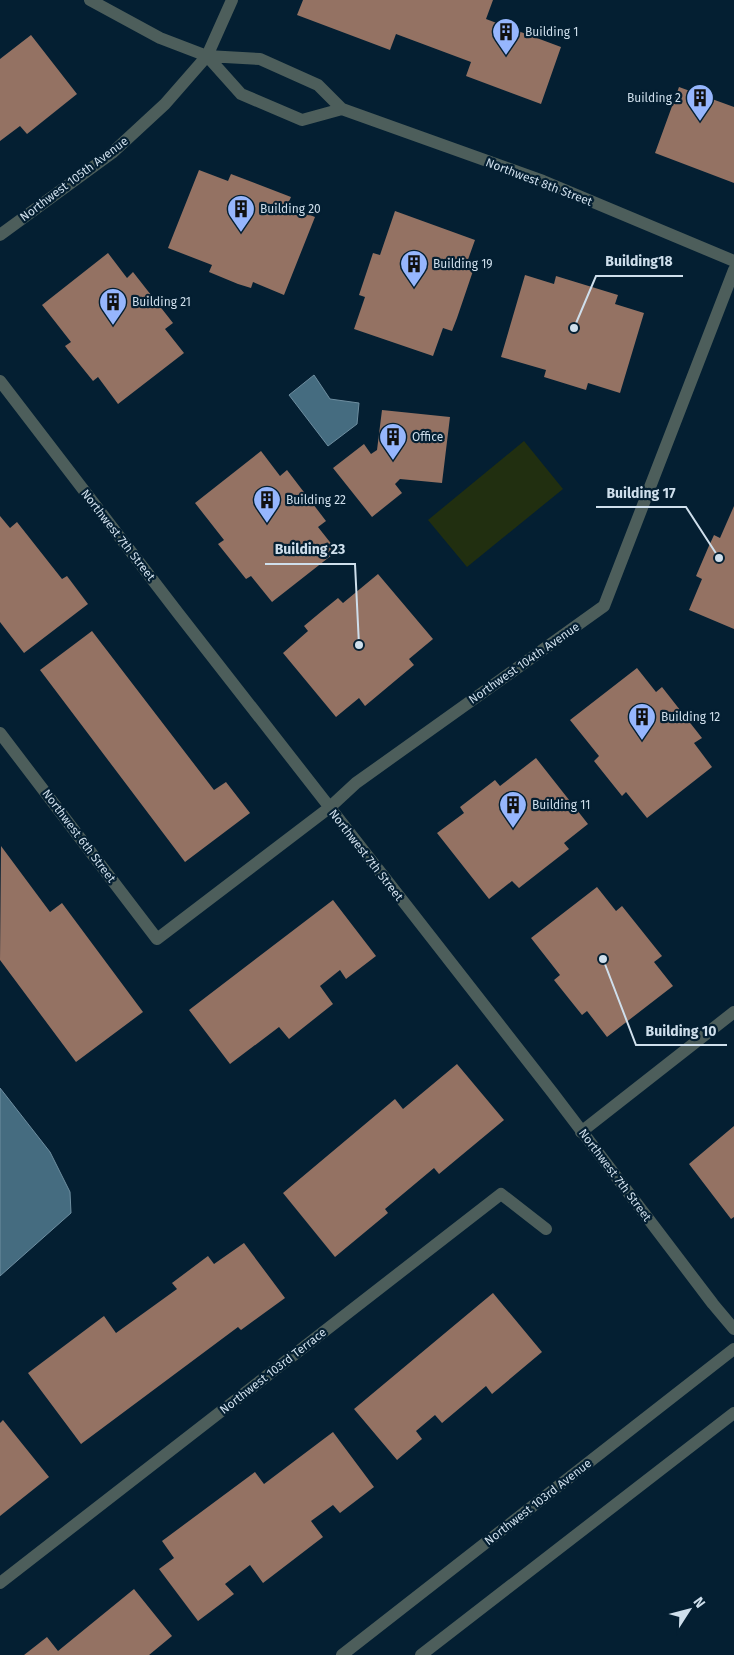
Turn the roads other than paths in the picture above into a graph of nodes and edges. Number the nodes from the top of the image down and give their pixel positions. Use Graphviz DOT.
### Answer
graph roads {
  1 [pos="90,0"];
  2 [pos="232,0"];
  3 [pos="207,56"];
  4 [pos="342,109"];
  5 [pos="0,235"];
  6 [pos="734,261"];
  7 [pos="734,270"];
  8 [pos="0,381"];
  9 [pos="0,733"];
  10 [pos="329,808"];
  11 [pos="157,939"];
  12 [pos="734,1012"];
  13 [pos="581,1132"];
  14 [pos="546,1229"];
  15 [pos="734,1328"];
  16 [pos="734,1349"];
  17 [pos="734,1413"];
  18 [pos="0,1583"];
  19 [pos="342,1655"];
  20 [pos="421,1655"];
  1 -- 3 [label="street, Northwest 8th Street"];
  2 -- 3 [label="street, Northwest 105th Avenue"];
  3 -- 4 [label="street, Northwest 8th Street"];
  3 -- 4 [label="street, Northwest 8th Street"];
  3 -- 5 [label="street, Northwest 105th Avenue"];
  4 -- 6 [label="street, Northwest 8th Street"];
  7 -- 10 [label="street, Northwest 104th Avenue"];
  8 -- 10 [label="street, Northwest 7th Street"];
  9 -- 11 [label="street, Northwest 6th Street"];
  10 -- 11 [label="street, Northwest 104th Avenue"];
  10 -- 13 [label="street, Northwest 7th Street"];
  12 -- 13 [label="street"];
  13 -- 15 [label="street, Northwest 7th Street"];
  14 -- 18 [label="street, Northwest 103rd Terrace"];
  16 -- 19 [label="street, Northwest 103rd Avenue"];
  17 -- 20 [label="street"];
}
